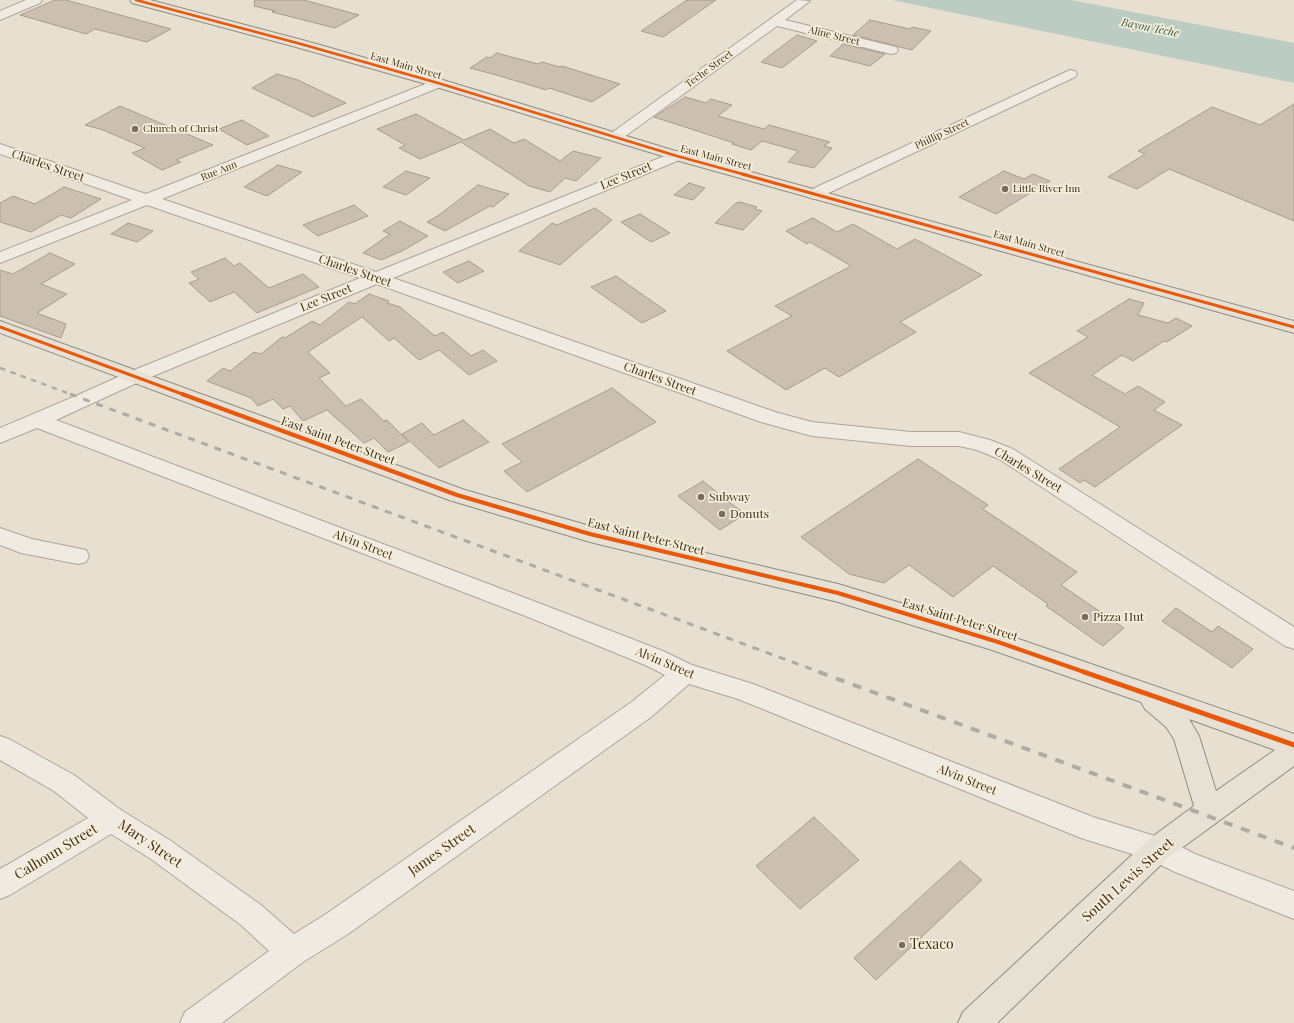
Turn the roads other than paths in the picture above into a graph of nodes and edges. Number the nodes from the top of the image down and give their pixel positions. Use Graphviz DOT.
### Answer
graph roads {
  1 [pos="36,0"];
  2 [pos="136,0"];
  3 [pos="804,1"];
  4 [pos="0,16"];
  5 [pos="776,22"];
  6 [pos="891,50"];
  7 [pos="1070,74"];
  8 [pos="438,83"];
  9 [pos="615,137"];
  10 [pos="0,149"];
  11 [pos="676,156"];
  12 [pos="814,194"];
  13 [pos="147,200"];
  14 [pos="0,258"];
  15 [pos="376,278"];
  16 [pos="0,327"];
  17 [pos="1294,327"];
  18 [pos="134,377"];
  19 [pos="36,420"];
  20 [pos="0,436"];
  21 [pos="0,536"];
  22 [pos="78,556"];
  23 [pos="1294,639"];
  24 [pos="686,673"];
  25 [pos="1142,692"];
  26 [pos="1294,745"];
  27 [pos="0,747"];
  28 [pos="1294,751"];
  29 [pos="1209,811"];
  30 [pos="111,819"];
  31 [pos="1158,849"];
  32 [pos="0,885"];
  33 [pos="1294,905"];
  34 [pos="292,952"];
  35 [pos="196,1023"];
  36 [pos="974,1023"];
  1 -- 4 [label="street"];
  2 -- 8 [label="main road, East Main Street"];
  3 -- 5 [label="street, Teche Street"];
  5 -- 6 [label="street, Aline Street"];
  5 -- 9 [label="street, Teche Street"];
  7 -- 12 [label="street, Phillip Street"];
  8 -- 9 [label="main road, East Main Street"];
  8 -- 13 [label="street, Rue Ann"];
  9 -- 11 [label="main road, East Main Street"];
  10 -- 13 [label="street, Charles Street"];
  11 -- 12 [label="main road, East Main Street"];
  11 -- 15 [label="street, Lee Street"];
  12 -- 17 [label="main road, East Main Street"];
  13 -- 14 [label="street, Rue Ann"];
  13 -- 15 [label="street, Charles Street"];
  15 -- 18 [label="street, Lee Street"];
  15 -- 23 [label="street, Charles Street"];
  16 -- 18 [label="main road, East Saint Peter Street"];
  18 -- 19 [label="street, Lee Street"];
  18 -- 25 [label="main road, East Saint Peter Street"];
  19 -- 20 [label="street, Lee Street"];
  19 -- 24 [label="street, Alvin Street"];
  21 -- 22 [label="street"];
  24 -- 31 [label="street, Alvin Street"];
  24 -- 34 [label="street, James Street"];
  25 -- 26 [label="main road, East Saint Peter Street"];
  25 -- 29 [label="main road"];
  27 -- 30 [label="street, Mary Street"];
  28 -- 29 [label="main road, South Lewis Street"];
  29 -- 31 [label="main road, South Lewis Street"];
  30 -- 32 [label="street, Calhoun Street"];
  30 -- 34 [label="street, Mary Street"];
  31 -- 33 [label="street, Alvin Street"];
  31 -- 36 [label="main road, South Lewis Street"];
  34 -- 35 [label="street, James Street"];
}
